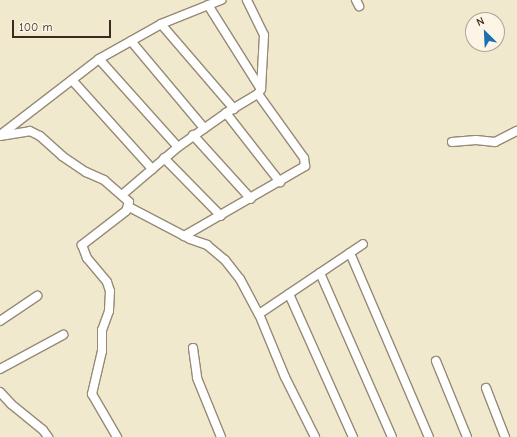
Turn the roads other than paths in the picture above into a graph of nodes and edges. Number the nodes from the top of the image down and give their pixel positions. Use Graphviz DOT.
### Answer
graph roads {
  1 [pos="221,0"];
  2 [pos="247,0"];
  3 [pos="208,5"];
  4 [pos="161,24"];
  5 [pos="131,41"];
  6 [pos="99,59"];
  7 [pos="72,80"];
  8 [pos="260,91"];
  9 [pos="234,109"];
  10 [pos="226,113"];
  11 [pos="204,128"];
  12 [pos="515,133"];
  13 [pos="0,136"];
  14 [pos="193,136"];
  15 [pos="452,142"];
  16 [pos="517,143"];
  17 [pos="178,147"];
  18 [pos="164,158"];
  19 [pos="152,169"];
  20 [pos="280,182"];
  21 [pos="123,194"];
  22 [pos="251,199"];
  23 [pos="129,206"];
  24 [pos="220,216"];
  25 [pos="184,236"];
  26 [pos="363,244"];
  27 [pos="350,253"];
  28 [pos="320,273"];
  29 [pos="289,294"];
  30 [pos="37,296"];
  31 [pos="259,314"];
  32 [pos="0,320"];
  33 [pos="63,334"];
  34 [pos="193,348"];
  35 [pos="436,361"];
  36 [pos="0,369"];
  37 [pos="486,388"];
  38 [pos="0,392"];
  39 [pos="48,437"];
  40 [pos="117,437"];
  41 [pos="221,437"];
  42 [pos="315,437"];
  43 [pos="353,437"];
  44 [pos="392,437"];
  45 [pos="429,437"];
  46 [pos="467,437"];
  47 [pos="505,437"];
  1 -- 3 [label="street"];
  2 -- 8 [label="street"];
  3 -- 4 [label="street"];
  3 -- 8 [label="street"];
  4 -- 5 [label="street"];
  4 -- 9 [label="street"];
  5 -- 6 [label="street"];
  5 -- 11 [label="street"];
  6 -- 7 [label="street"];
  6 -- 17 [label="street"];
  7 -- 13 [label="street"];
  7 -- 19 [label="street"];
  8 -- 9 [label="street"];
  8 -- 20 [label="street"];
  9 -- 10 [label="street"];
  10 -- 11 [label="street"];
  10 -- 20 [label="street"];
  11 -- 14 [label="street"];
  12 -- 15 [label="street"];
  12 -- 16 [label="street"];
  13 -- 21 [label="street"];
  14 -- 17 [label="street"];
  14 -- 22 [label="street"];
  17 -- 18 [label="street"];
  18 -- 19 [label="street"];
  18 -- 24 [label="street"];
  19 -- 21 [label="street"];
  20 -- 22 [label="street"];
  21 -- 23 [label="street"];
  22 -- 24 [label="street"];
  23 -- 25 [label="street"];
  23 -- 40 [label="street"];
  24 -- 25 [label="street"];
  25 -- 31 [label="street"];
  26 -- 27 [label="street"];
  27 -- 28 [label="street"];
  27 -- 45 [label="street"];
  28 -- 29 [label="street"];
  28 -- 44 [label="street"];
  29 -- 31 [label="street"];
  29 -- 43 [label="street"];
  30 -- 32 [label="street"];
  31 -- 42 [label="street"];
  33 -- 36 [label="street"];
  34 -- 41 [label="street"];
  35 -- 46 [label="street"];
  37 -- 47 [label="street"];
  38 -- 39 [label="street"];
}
